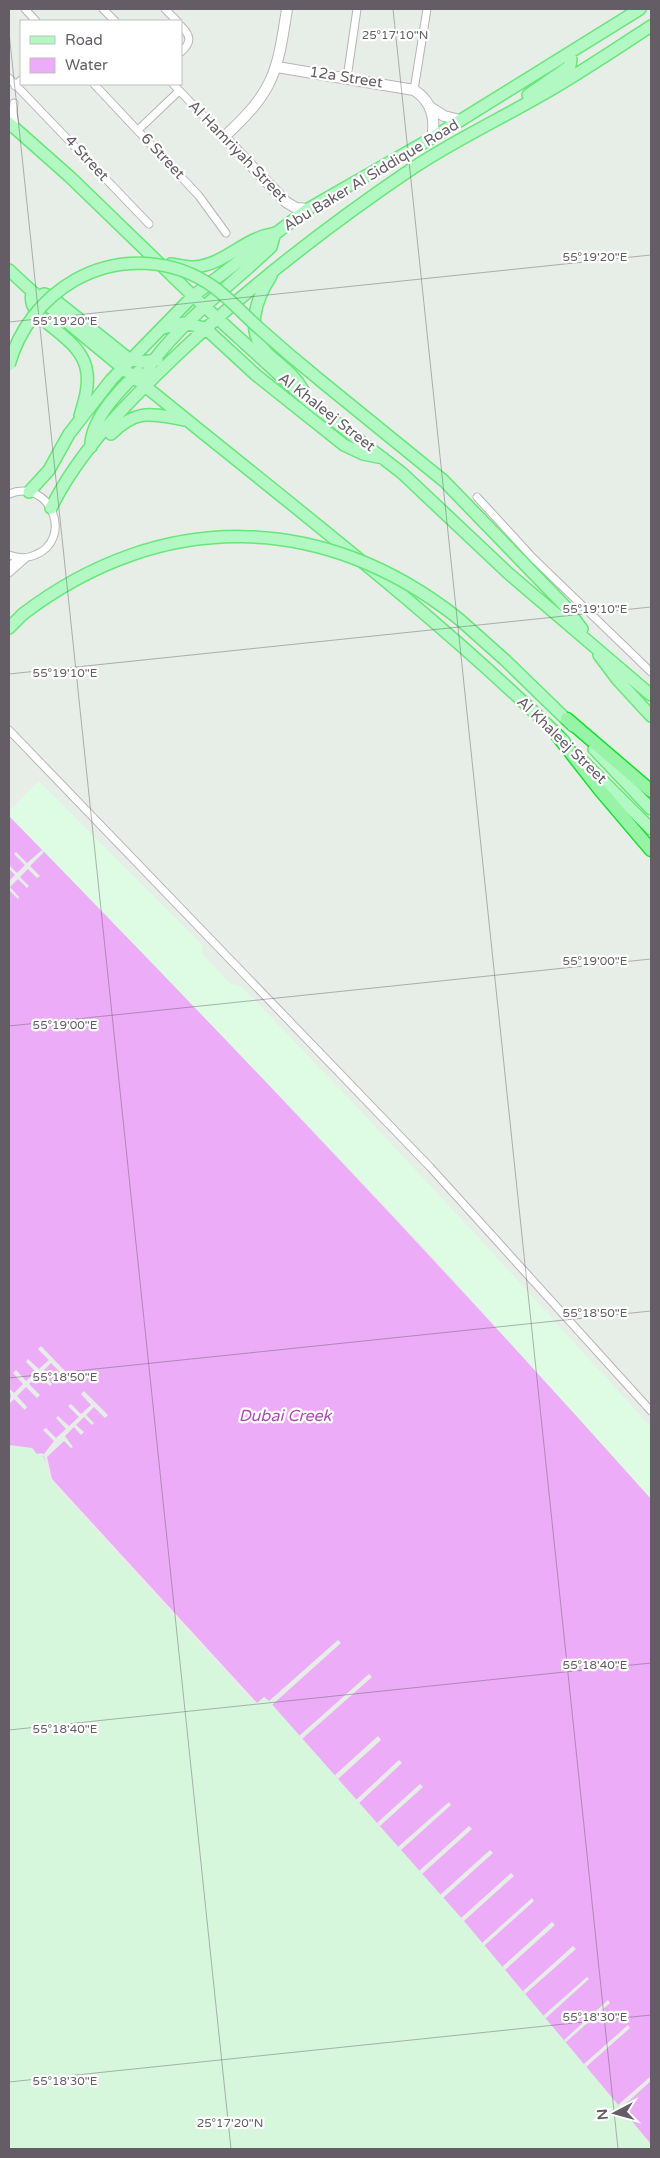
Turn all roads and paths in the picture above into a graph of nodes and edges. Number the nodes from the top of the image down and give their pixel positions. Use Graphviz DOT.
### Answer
graph roads {
  1 [pos="25,9"];
  2 [pos="103,9"];
  3 [pos="165,9"];
  4 [pos="287,9"];
  5 [pos="357,9"];
  6 [pos="427,9"];
  7 [pos="640,9"];
  8 [pos="35,20"];
  9 [pos="114,20"];
  10 [pos="176,20"];
  11 [pos="651,26"];
  12 [pos="182,27"];
  13 [pos="182,51"];
  14 [pos="566,55"];
  15 [pos="277,67"];
  16 [pos="9,78"];
  17 [pos="347,78"];
  18 [pos="20,81"];
  19 [pos="95,85"];
  20 [pos="174,85"];
  21 [pos="16,86"];
  22 [pos="414,90"];
  23 [pos="179,91"];
  24 [pos="23,93"];
  25 [pos="12,105"];
  26 [pos="430,107"];
  27 [pos="507,114"];
  28 [pos="460,120"];
  29 [pos="12,126"];
  30 [pos="138,130"];
  31 [pos="224,137"];
  32 [pos="432,138"];
  33 [pos="308,209"];
  34 [pos="149,224"];
  35 [pos="226,232"];
  36 [pos="276,233"];
  37 [pos="155,259"];
  38 [pos="283,262"];
  39 [pos="9,270"];
  40 [pos="32,293"];
  41 [pos="193,296"];
  42 [pos="205,307"];
  43 [pos="217,318"];
  44 [pos="186,323"];
  45 [pos="205,328"];
  46 [pos="158,331"];
  47 [pos="179,353"];
  48 [pos="150,361"];
  49 [pos="125,363"];
  50 [pos="9,365"];
  51 [pos="133,377"];
  52 [pos="144,386"];
  53 [pos="308,400"];
  54 [pos="79,420"];
  55 [pos="188,421"];
  56 [pos="91,447"];
  57 [pos="385,458"];
  58 [pos="29,492"];
  59 [pos="9,494"];
  60 [pos="477,497"];
  61 [pos="51,508"];
  62 [pos="9,555"];
  63 [pos="23,558"];
  64 [pos="9,566"];
  65 [pos="9,573"];
  66 [pos="9,628"];
  67 [pos="590,640"];
  68 [pos="651,672"];
  69 [pos="651,695"];
  70 [pos="651,716"];
  71 [pos="567,719"];
  72 [pos="9,730"];
  73 [pos="558,735"];
  74 [pos="651,791"];
  75 [pos="651,809"];
  76 [pos="651,829"];
  77 [pos="651,850"];
  78 [pos="651,1411"];
  1 -- 8 [label="street"];
  2 -- 9 [label="street"];
  3 -- 10 [label="street"];
  4 -- 15 [label="street"];
  5 -- 17 [label="street"];
  6 -- 22 [label="street"];
  7 -- 14 [label="main road, Abu Baker Al Siddique Road"];
  11 -- 27 [label="main road, Abu Baker Al Siddique Road"];
  12 -- 13 [label="street"];
  14 -- 27 [label="main road"];
  14 -- 28 [label="main road, Abu Baker Al Siddique Road"];
  15 -- 17 [label="street, 12a Street"];
  15 -- 31 [label="street"];
  16 -- 21 [label="street, 4 Street"];
  17 -- 22 [label="street, 12a Street"];
  18 -- 21 [label="street"];
  19 -- 30 [label="street, 6 Street"];
  20 -- 23 [label="street, Al Hamriyah Street"];
  21 -- 24 [label="street, 4 Street"];
  22 -- 26 [label="street"];
  23 -- 30 [label="street"];
  23 -- 31 [label="street, Al Hamriyah Street"];
  24 -- 25 [label="street"];
  24 -- 34 [label="street, 4 Street"];
  25 -- 29 [label="street"];
  26 -- 28 [label="street"];
  26 -- 32 [label="street"];
  27 -- 38 [label="main road, Abu Baker Al Siddique Road"];
  28 -- 32 [label="main road, Abu Baker Al Siddique Road"];
  29 -- 37 [label="main road, Al Khaleej Street"];
  30 -- 35 [label="street, 6 Street"];
  31 -- 33 [label="street, Al Hamriyah Street"];
  32 -- 33 [label="main road, Abu Baker Al Siddique Road"];
  33 -- 36 [label="main road, Abu Baker Al Siddique Road"];
  36 -- 37 [label="main road"];
  36 -- 41 [label="main road, Abu Baker Al Siddique Road"];
  36 -- 42 [label="main road"];
  37 -- 41 [label="main road, Al Khaleej Street"];
  38 -- 43 [label="main road, Abu Baker Al Siddique Road"];
  38 -- 53 [label="main road"];
  39 -- 40 [label="main road, Al Khaleej Street"];
  40 -- 49 [label="main road, Al Khaleej Street"];
  40 -- 54 [label="main road"];
  41 -- 42 [label="main road, Al Khaleej Street"];
  41 -- 44 [label="main road"];
  41 -- 46 [label="main road, Abu Baker Al Siddique Road"];
  42 -- 43 [label="main road, Al Khaleej Street"];
  42 -- 44 [label="main road"];
  43 -- 45 [label="main road, Abu Baker Al Siddique Road"];
  43 -- 53 [label="main road, Al Khaleej Street"];
  44 -- 45 [label="main road"];
  44 -- 46 [label="main road"];
  44 -- 48 [label="main road"];
  45 -- 47 [label="main road, Abu Baker Al Siddique Road"];
  45 -- 57 [label="main road"];
  46 -- 49 [label="main road, Abu Baker Al Siddique Road"];
  47 -- 48 [label="main road"];
  47 -- 52 [label="main road, Abu Baker Al Siddique Road"];
  48 -- 49 [label="main road"];
  48 -- 51 [label="main road"];
  48 -- 52 [label="main road"];
  49 -- 51 [label="main road, Al Khaleej Street"];
  49 -- 54 [label="main road, Abu Baker Al Siddique Road"];
  50 -- 67 [label="main road, bridge"];
  51 -- 52 [label="main road, Al Khaleej Street"];
  51 -- 56 [label="main road"];
  52 -- 55 [label="main road, Al Khaleej Street"];
  52 -- 56 [label="main road, Abu Baker Al Siddique Road"];
  53 -- 57 [label="main road, Al Khaleej Street"];
  54 -- 58 [label="main road, Abu Baker Al Siddique Road"];
  55 -- 56 [label="main road"];
  55 -- 73 [label="main road, Al Khaleej Street"];
  56 -- 61 [label="main road"];
  57 -- 67 [label="main road, Al Khaleej Street"];
  58 -- 59 [label="street"];
  58 -- 61 [label="street"];
  60 -- 68 [label="street"];
  61 -- 63 [label="street"];
  62 -- 63 [label="street"];
  63 -- 64 [label="street"];
  63 -- 65 [label="street"];
  66 -- 71 [label="main road, bridge"];
  67 -- 69 [label="main road, Al Khaleej Street"];
  67 -- 70 [label="main road"];
  71 -- 74 [label="highway"];
  71 -- 75 [label="main road"];
  72 -- 78 [label="street"];
  73 -- 76 [label="main road, Al Khaleej Street"];
  73 -- 77 [label="highway"];
}
